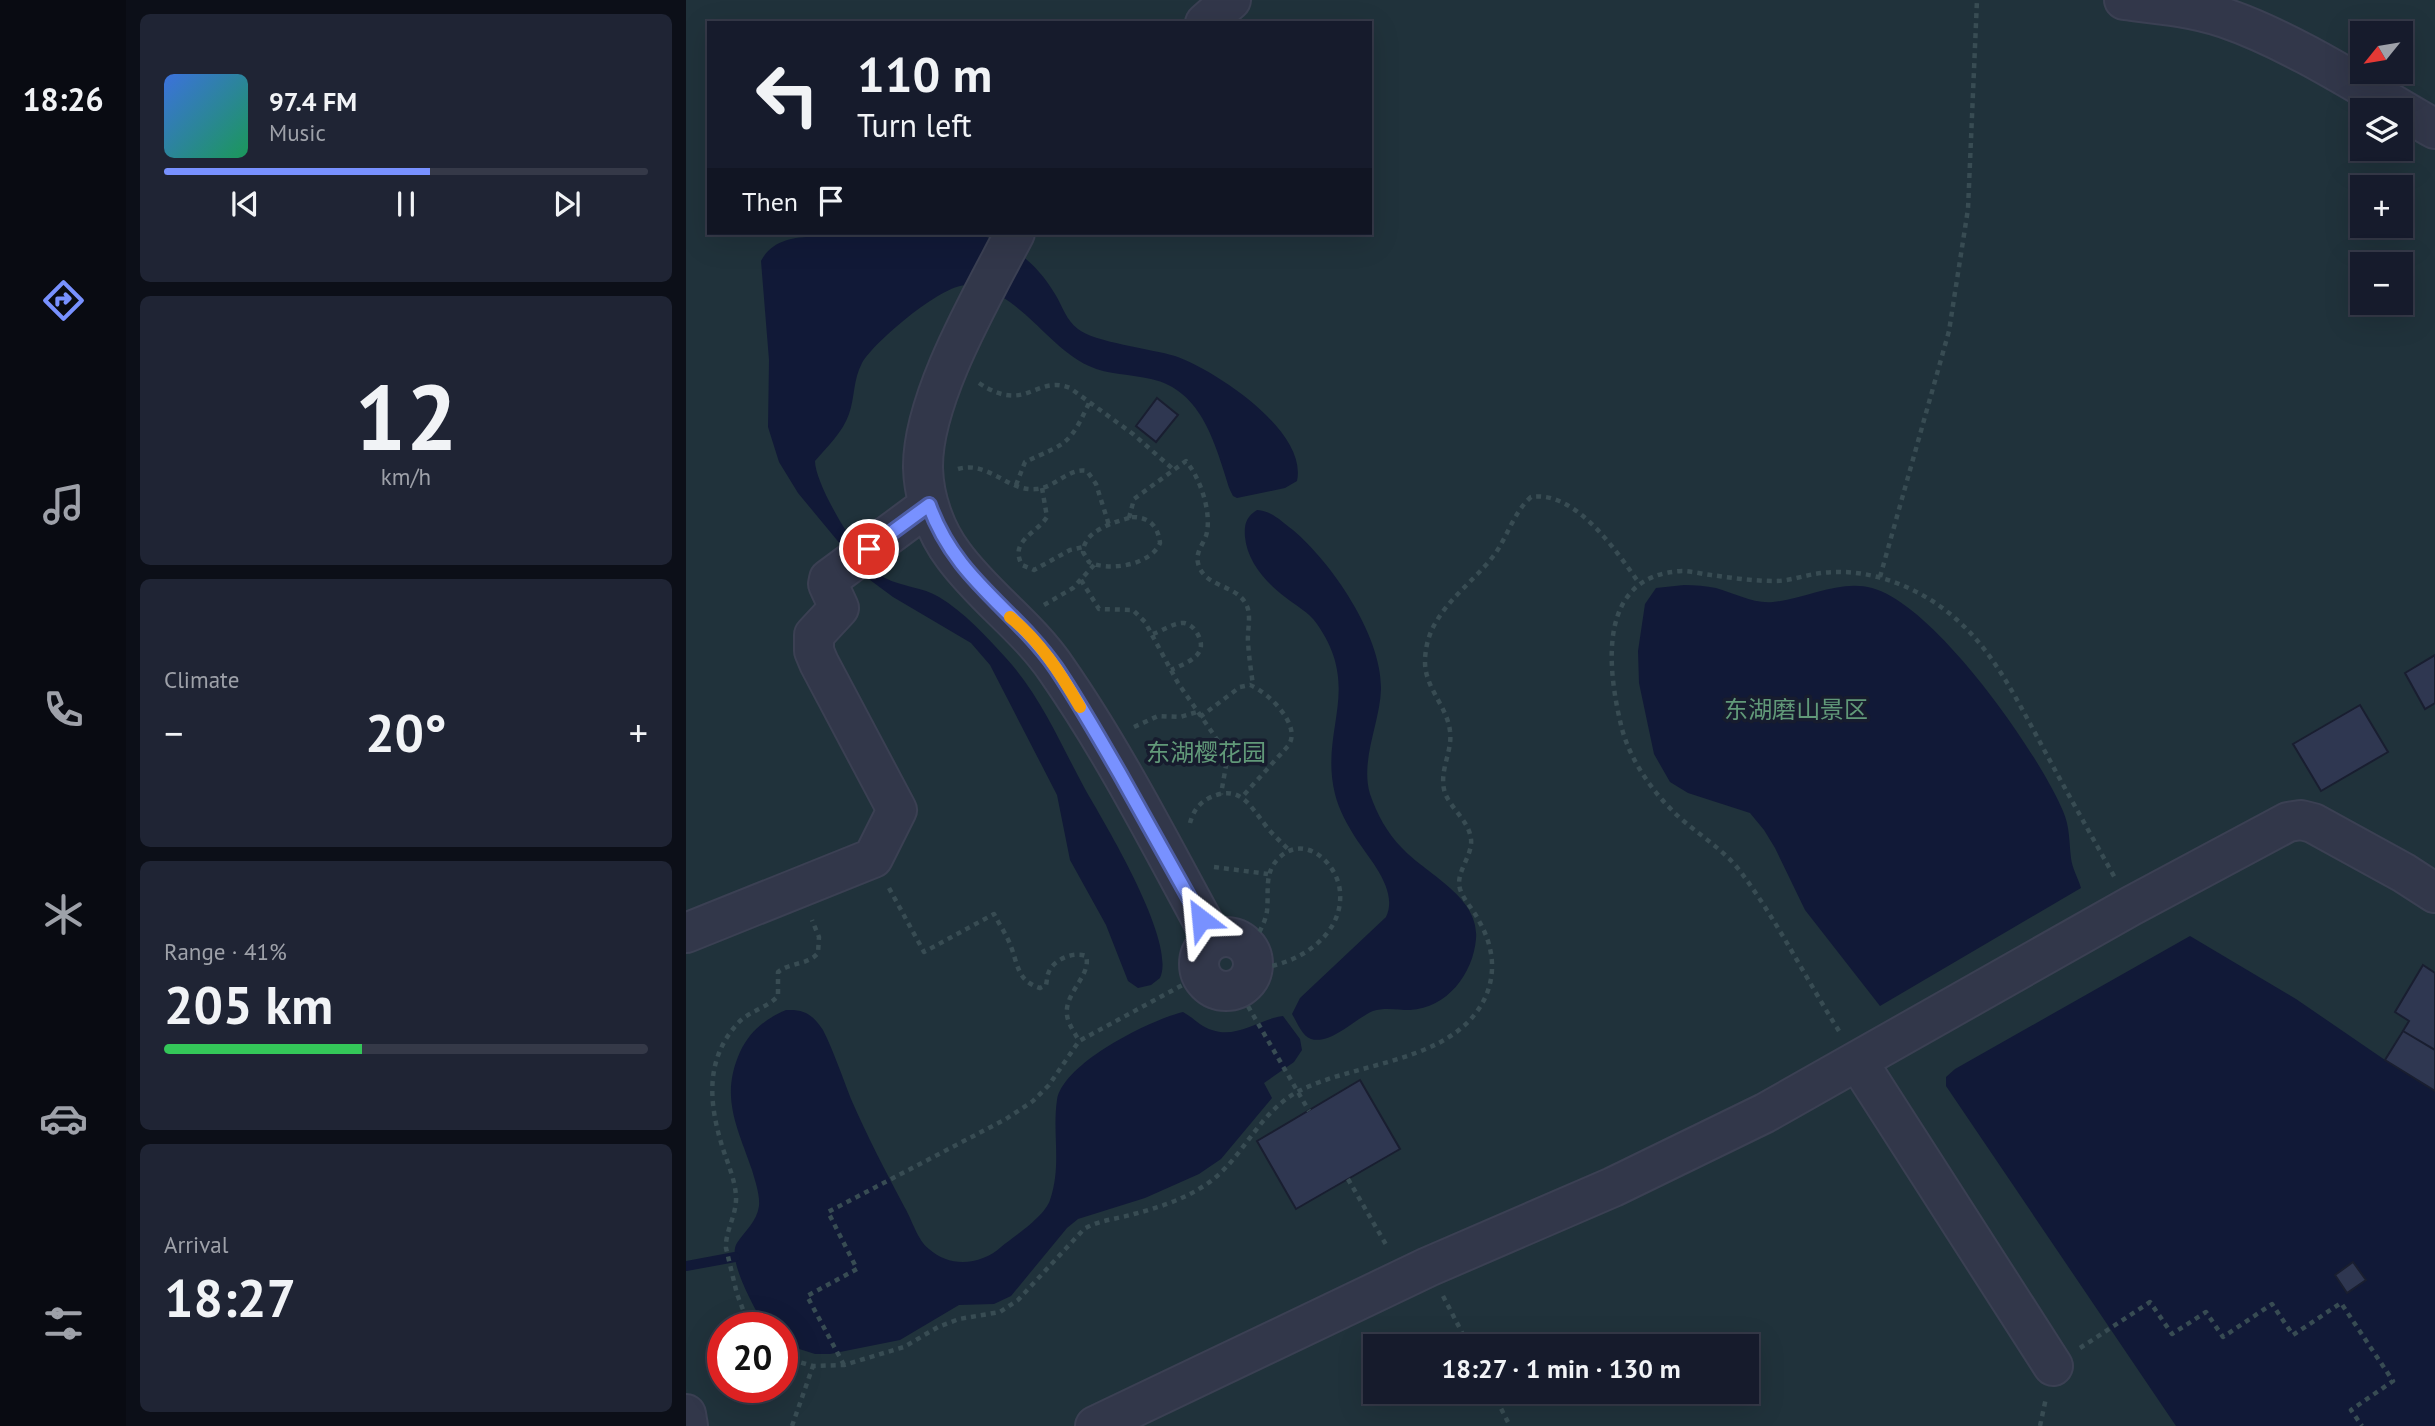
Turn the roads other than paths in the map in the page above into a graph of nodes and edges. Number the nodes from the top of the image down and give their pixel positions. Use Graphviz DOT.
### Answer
graph roads {
  1 [pos="1231,0"];
  2 [pos="2124,0"];
  3 [pos="1207,21"];
  4 [pos="2435,129"];
  5 [pos="1014,235"];
  6 [pos="927,494"];
  7 [pos="2435,893"];
  8 [pos="686,933"];
  9 [pos="1207,958"];
  10 [pos="1858,1062"];
  11 [pos="2053,1366"];
  12 [pos="686,1414"];
  13 [pos="688,1426"];
  14 [pos="1095,1426"];
  1 -- 3 [label="lane"];
  2 -- 4 [label="lane"];
  5 -- 6 [label="lane"];
  6 -- 8 [label="lane"];
  6 -- 9 [label="lane"];
  7 -- 10 [label="lane"];
  9 -- 9 [label="lane"];
  10 -- 11 [label="lane"];
  10 -- 14 [label="lane"];
  12 -- 13 [label="lane"];
}
